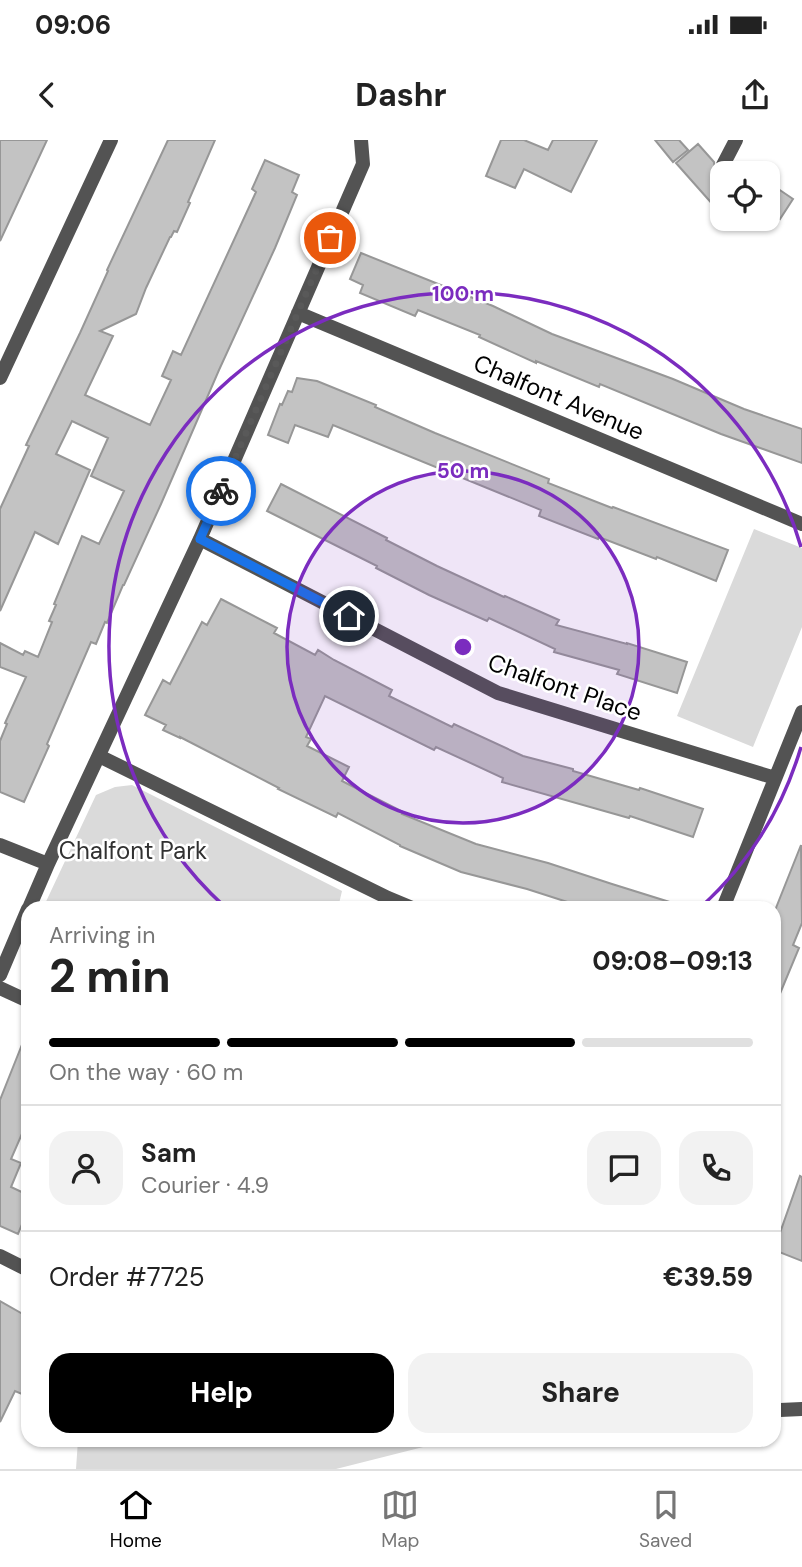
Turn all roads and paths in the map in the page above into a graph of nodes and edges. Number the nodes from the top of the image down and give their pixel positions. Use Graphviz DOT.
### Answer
graph roads {
  1 [pos="111,140"];
  2 [pos="361,140"];
  3 [pos="736,140"];
  4 [pos="725,161"];
  5 [pos="298,313"];
  6 [pos="0,378"];
  7 [pos="802,524"];
  8 [pos="200,539"];
  9 [pos="802,712"];
  10 [pos="99,756"];
  11 [pos="775,778"];
  12 [pos="0,845"];
  13 [pos="48,864"];
  14 [pos="32,901"];
  15 [pos="395,901"];
  16 [pos="726,901"];
  17 [pos="21,926"];
  18 [pos="0,975"];
  19 [pos="0,988"];
  20 [pos="21,998"];
  21 [pos="0,1256"];
  22 [pos="21,1266"];
  23 [pos="802,1409"];
  24 [pos="781,1410"];
  1 -- 6 [label="street"];
  2 -- 5 [label="street"];
  3 -- 4 [label="street"];
  5 -- 7 [label="street, Chalfont Avenue"];
  5 -- 8 [label="street"];
  8 -- 10 [label="street"];
  8 -- 11 [label="street, Chalfont Place"];
  9 -- 11 [label="street"];
  10 -- 13 [label="street"];
  10 -- 15 [label="street"];
  11 -- 16 [label="street"];
  12 -- 13 [label="street"];
  13 -- 14 [label="street"];
  17 -- 18 [label="street"];
  19 -- 20 [label="street"];
  21 -- 22 [label="street"];
  23 -- 24 [label="street"];
}
